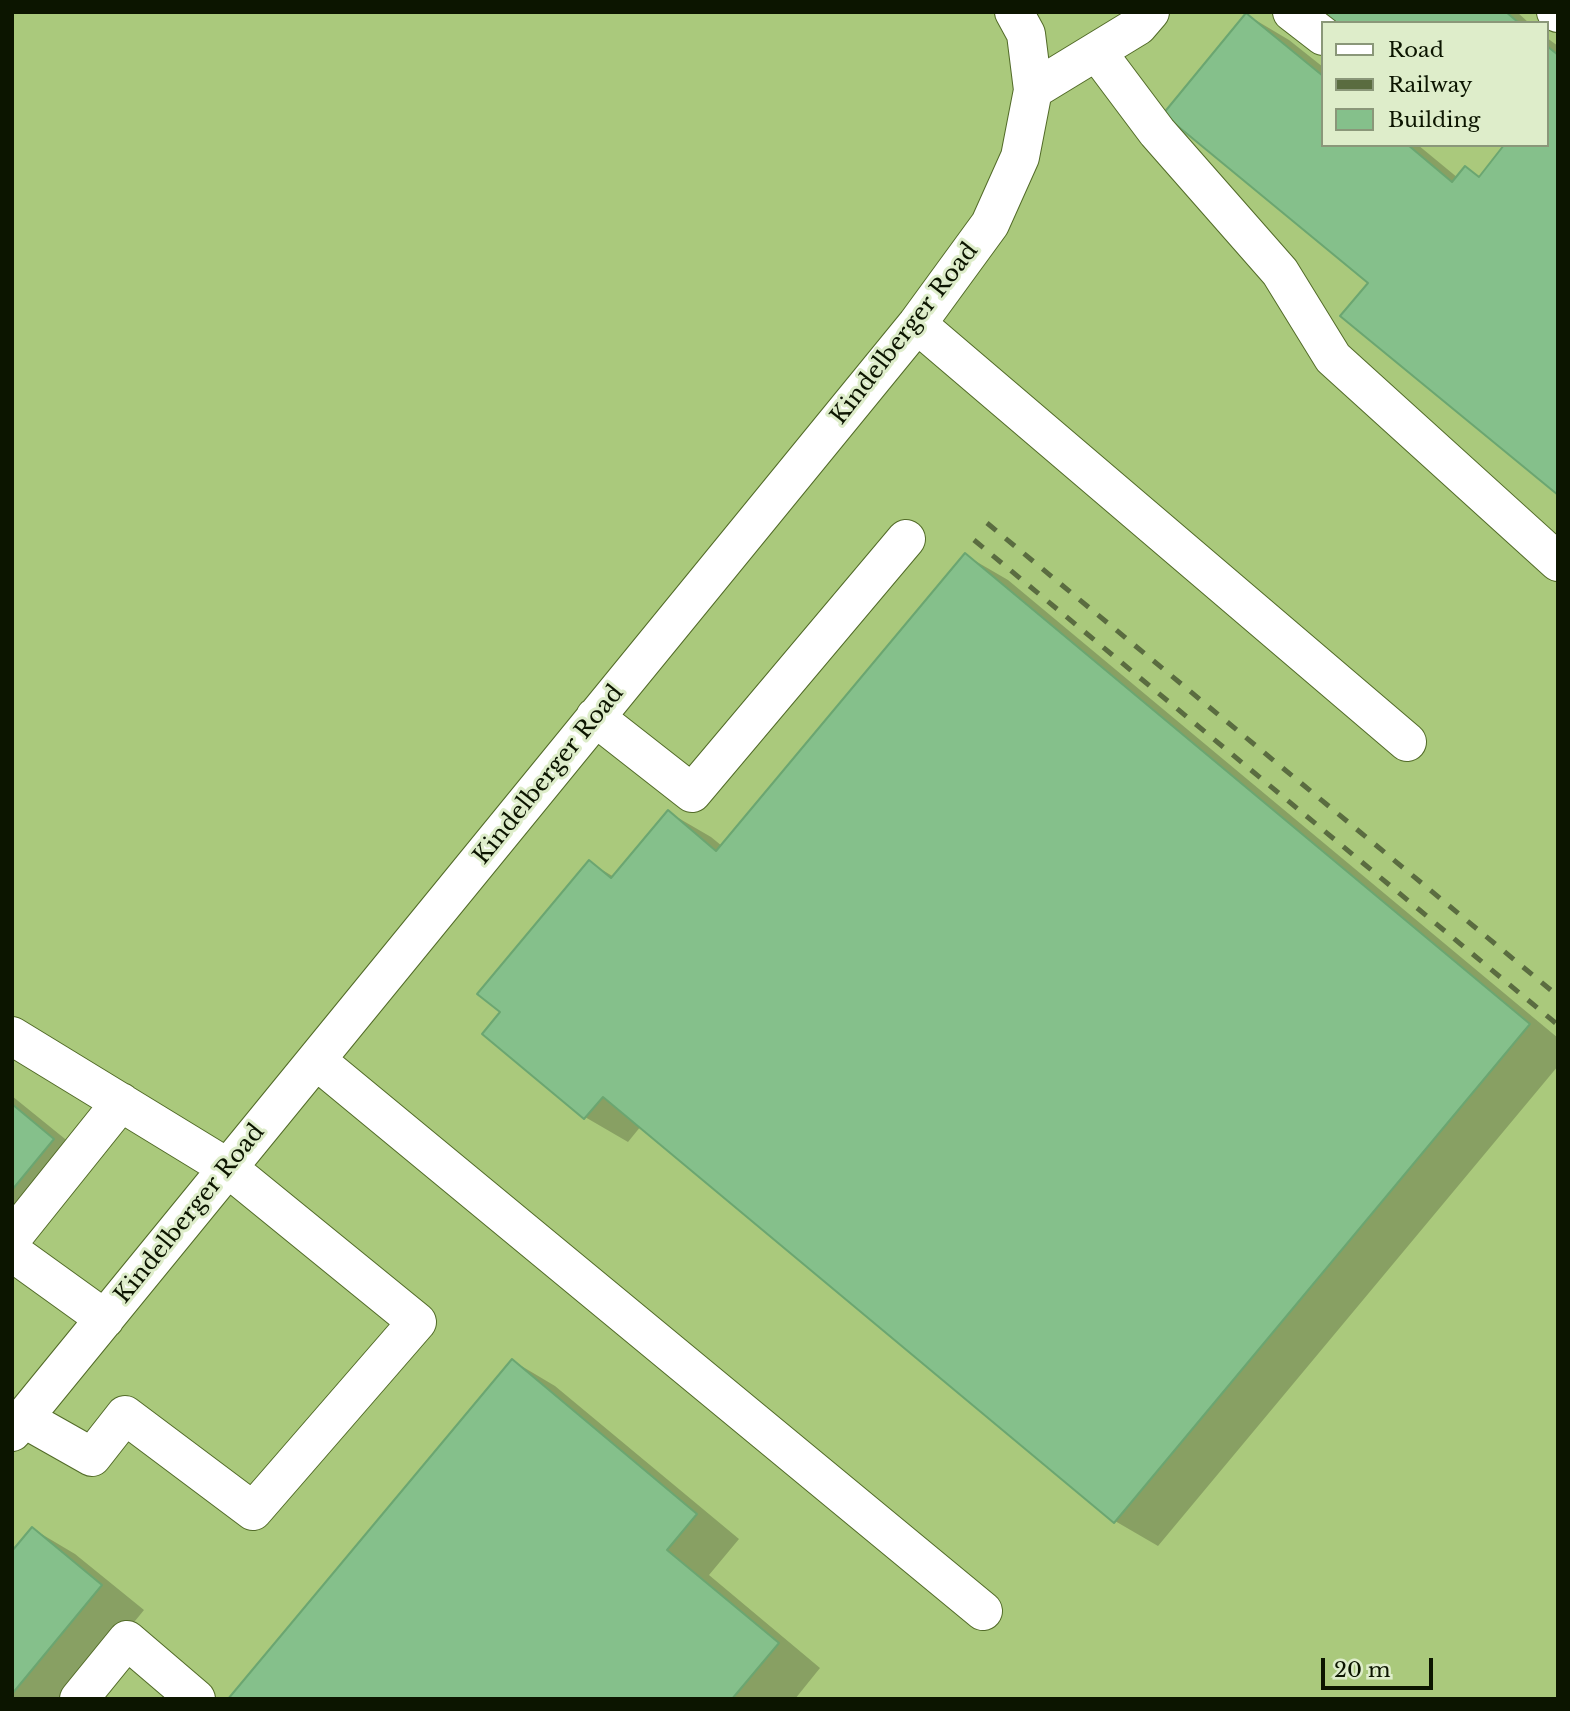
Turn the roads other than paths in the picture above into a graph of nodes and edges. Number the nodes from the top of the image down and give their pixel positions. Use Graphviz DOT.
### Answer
graph roads {
  1 [pos="1014,12"];
  2 [pos="1150,12"];
  3 [pos="1292,12"];
  4 [pos="1322,35"];
  5 [pos="1097,52"];
  6 [pos="1033,90"];
  7 [pos="917,324"];
  8 [pos="906,540"];
  9 [pos="1558,562"];
  10 [pos="596,718"];
  11 [pos="1407,743"];
  12 [pos="12,1035"];
  13 [pos="316,1060"];
  14 [pos="121,1102"];
  15 [pos="228,1168"];
  16 [pos="12,1238"];
  17 [pos="12,1252"];
  18 [pos="105,1319"];
  19 [pos="18,1425"];
  20 [pos="983,1611"];
  21 [pos="79,1699"];
  22 [pos="196,1699"];
  1 -- 6 [label="street, Kindelberger Road"];
  2 -- 5 [label="street"];
  3 -- 4 [label="street"];
  5 -- 6 [label="street"];
  5 -- 9 [label="street"];
  6 -- 7 [label="street, Kindelberger Road"];
  7 -- 10 [label="street, Kindelberger Road"];
  7 -- 11 [label="street"];
  8 -- 10 [label="street"];
  10 -- 13 [label="street, Kindelberger Road"];
  12 -- 14 [label="street"];
  13 -- 15 [label="street, Kindelberger Road"];
  13 -- 20 [label="street"];
  14 -- 15 [label="street"];
  14 -- 16 [label="street"];
  15 -- 18 [label="street, Kindelberger Road"];
  15 -- 19 [label="street"];
  17 -- 18 [label="street"];
  18 -- 19 [label="street, Kindelberger Road"];
  21 -- 22 [label="street"];
}
